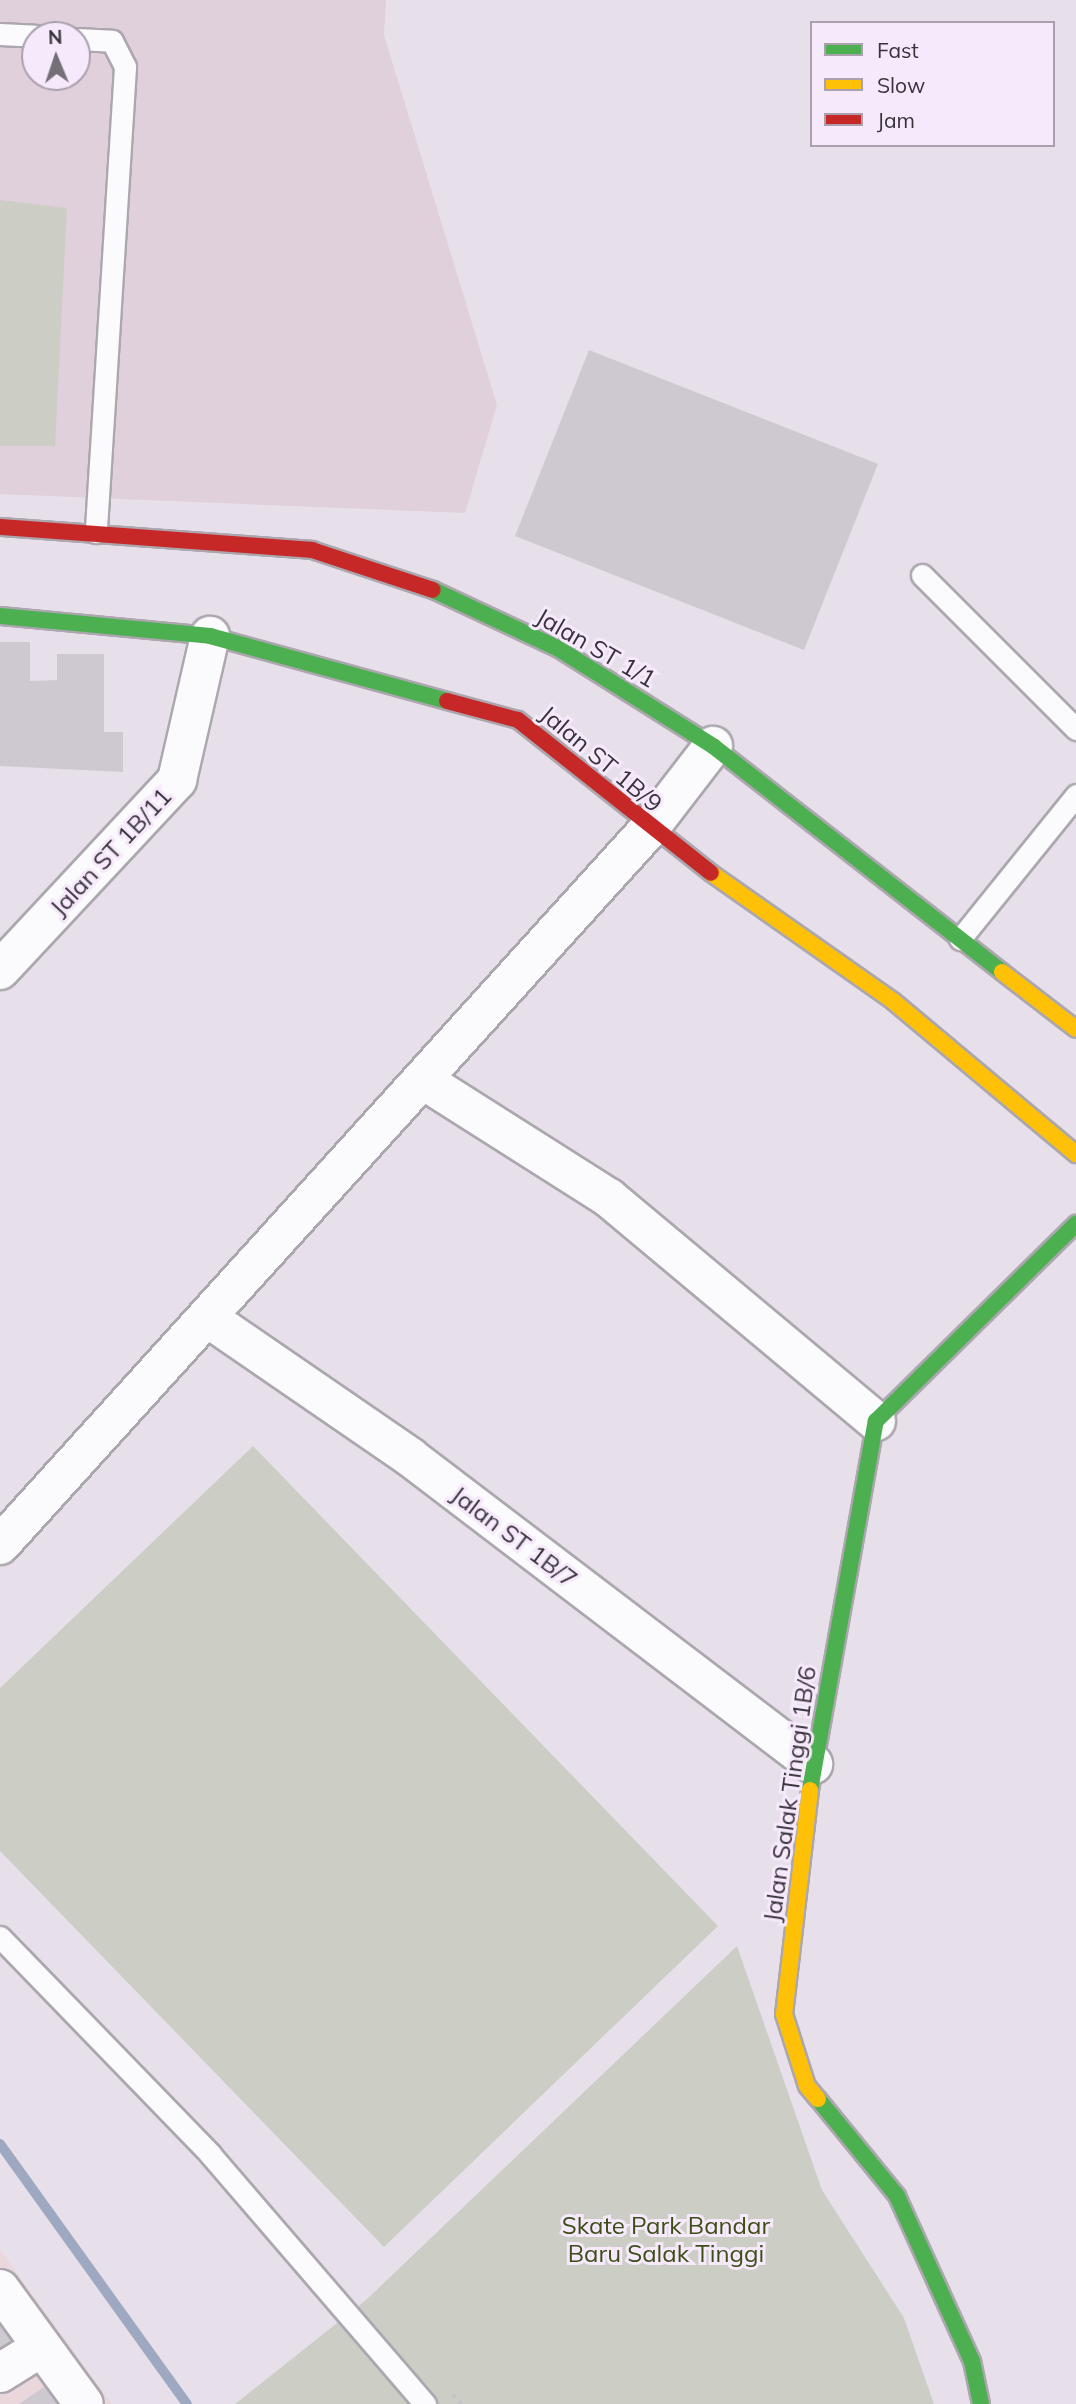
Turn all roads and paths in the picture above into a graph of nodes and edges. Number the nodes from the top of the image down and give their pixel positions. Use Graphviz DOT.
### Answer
graph roads {
  1 [pos="0,34"];
  2 [pos="21,35"];
  3 [pos="91,40"];
  4 [pos="0,527"];
  5 [pos="96,531"];
  6 [pos="922,575"];
  7 [pos="0,616"];
  8 [pos="210,636"];
  9 [pos="1076,729"];
  10 [pos="713,746"];
  11 [pos="1076,795"];
  12 [pos="649,829"];
  13 [pos="17,934"];
  14 [pos="960,939"];
  15 [pos="0,970"];
  16 [pos="1076,1029"];
  17 [pos="423,1080"];
  18 [pos="1076,1154"];
  19 [pos="1076,1224"];
  20 [pos="208,1318"];
  21 [pos="876,1421"];
  22 [pos="1,1542"];
  23 [pos="813,1764"];
  24 [pos="0,1937"];
  25 [pos="0,2289"];
  26 [pos="42,2347"];
  27 [pos="0,2373"];
  28 [pos="84,2404"];
  29 [pos="425,2404"];
  30 [pos="981,2404"];
  1 -- 2 [label="lane"];
  3 -- 5 [label="lane"];
  4 -- 5 [label="street, Jalan ST 1/1"];
  5 -- 10 [label="street, Jalan ST 1/1"];
  6 -- 9 [label="lane"];
  7 -- 8 [label="street, Jalan ST 1B/9"];
  8 -- 12 [label="street, Jalan ST 1B/9"];
  8 -- 13 [label="street, Jalan ST 1B/11"];
  10 -- 12 [label="street"];
  10 -- 14 [label="street, Jalan ST 1/1"];
  11 -- 14 [label="lane"];
  12 -- 17 [label="street"];
  12 -- 18 [label="street, Jalan ST 1B/9"];
  13 -- 15 [label="street, Jalan ST 1B/11"];
  14 -- 16 [label="street, Jalan ST 1/1"];
  17 -- 20 [label="street"];
  17 -- 21 [label="street"];
  19 -- 21 [label="street"];
  20 -- 22 [label="street"];
  20 -- 23 [label="street, Jalan ST 1B/7"];
  21 -- 23 [label="street, Jalan Salak Tinggi 1B/6"];
  23 -- 30 [label="street, Jalan Salak Tinggi 1B/6"];
  24 -- 29 [label="lane"];
  25 -- 26 [label="street"];
  26 -- 27 [label="street"];
  26 -- 28 [label="street"];
}
